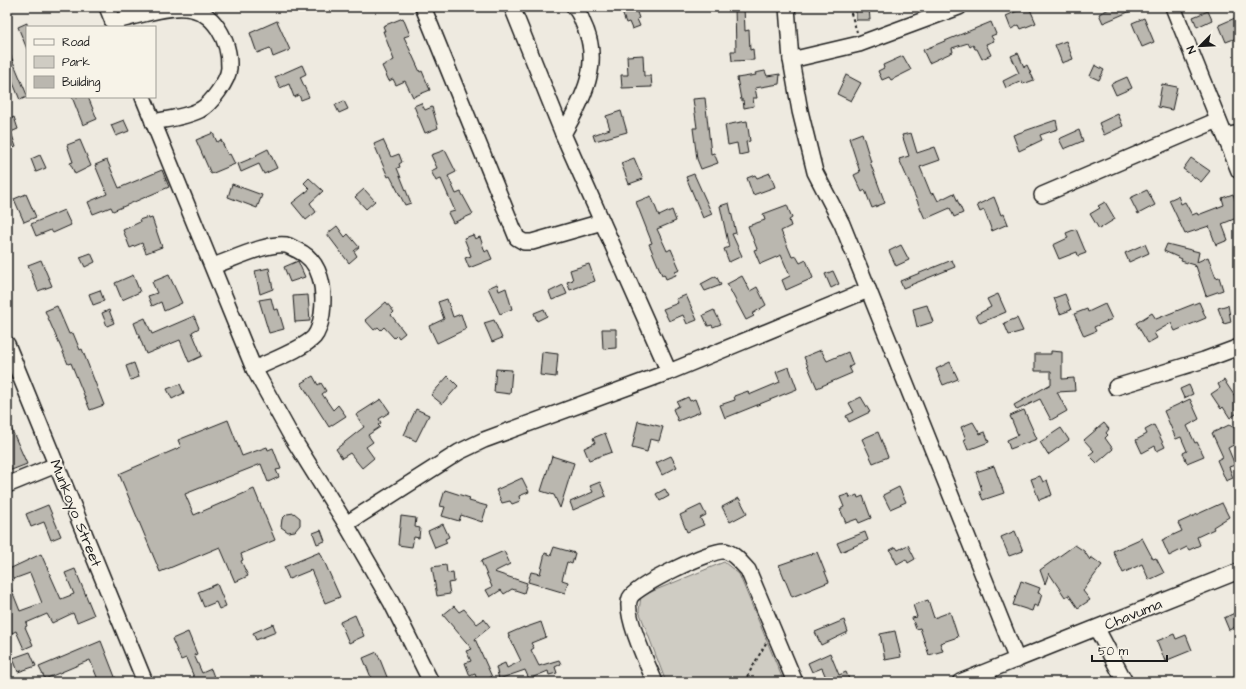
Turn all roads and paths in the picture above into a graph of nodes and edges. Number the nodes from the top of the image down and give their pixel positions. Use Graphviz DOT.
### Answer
graph roads {
  1 [pos="107,7"];
  2 [pos="423,7"];
  3 [pos="512,7"];
  4 [pos="574,7"];
  5 [pos="788,7"];
  6 [pos="849,7"];
  7 [pos="959,7"];
  8 [pos="1173,7"];
  9 [pos="114,24"];
  10 [pos="859,44"];
  11 [pos="791,60"];
  12 [pos="143,98"];
  13 [pos="1218,120"];
  14 [pos="153,122"];
  15 [pos="563,134"];
  16 [pos="1232,135"];
  17 [pos="1239,171"];
  18 [pos="1042,195"];
  19 [pos="602,222"];
  20 [pos="213,266"];
  21 [pos="868,290"];
  22 [pos="7,344"];
  23 [pos="1239,347"];
  24 [pos="254,369"];
  25 [pos="669,372"];
  26 [pos="1116,387"];
  27 [pos="56,465"];
  28 [pos="7,485"];
  29 [pos="346,524"];
  30 [pos="1239,571"];
  31 [pos="1097,629"];
  32 [pos="773,630"];
  33 [pos="1017,660"];
  34 [pos="145,682"];
  35 [pos="432,682"];
  36 [pos="655,682"];
  37 [pos="744,682"];
  38 [pos="795,682"];
  39 [pos="960,682"];
  40 [pos="1125,682"];
  1 -- 9 [label="street"];
  2 -- 19 [label="street"];
  3 -- 15 [label="street"];
  4 -- 15 [label="street"];
  5 -- 11 [label="street"];
  6 -- 10 [label="path"];
  7 -- 10 [label="street"];
  8 -- 13 [label="street"];
  9 -- 14 [label="street"];
  10 -- 11 [label="street"];
  11 -- 21 [label="street"];
  12 -- 14 [label="street"];
  13 -- 16 [label="street"];
  13 -- 18 [label="street"];
  14 -- 20 [label="street"];
  15 -- 19 [label="street"];
  16 -- 17 [label="street"];
  19 -- 25 [label="street"];
  20 -- 24 [label="street"];
  20 -- 24 [label="street"];
  21 -- 25 [label="street"];
  21 -- 33 [label="street"];
  22 -- 27 [label="street, Munkoyo Street"];
  23 -- 26 [label="street"];
  24 -- 29 [label="street"];
  25 -- 29 [label="street"];
  27 -- 28 [label="street"];
  27 -- 34 [label="street, Munkoyo Street"];
  29 -- 35 [label="street"];
  30 -- 31 [label="street, Chavuma"];
  31 -- 33 [label="street, Chavuma"];
  31 -- 40 [label="street"];
  32 -- 36 [label="street"];
  32 -- 37 [label="path"];
  32 -- 38 [label="street"];
  33 -- 39 [label="street, Chavuma"];
}
